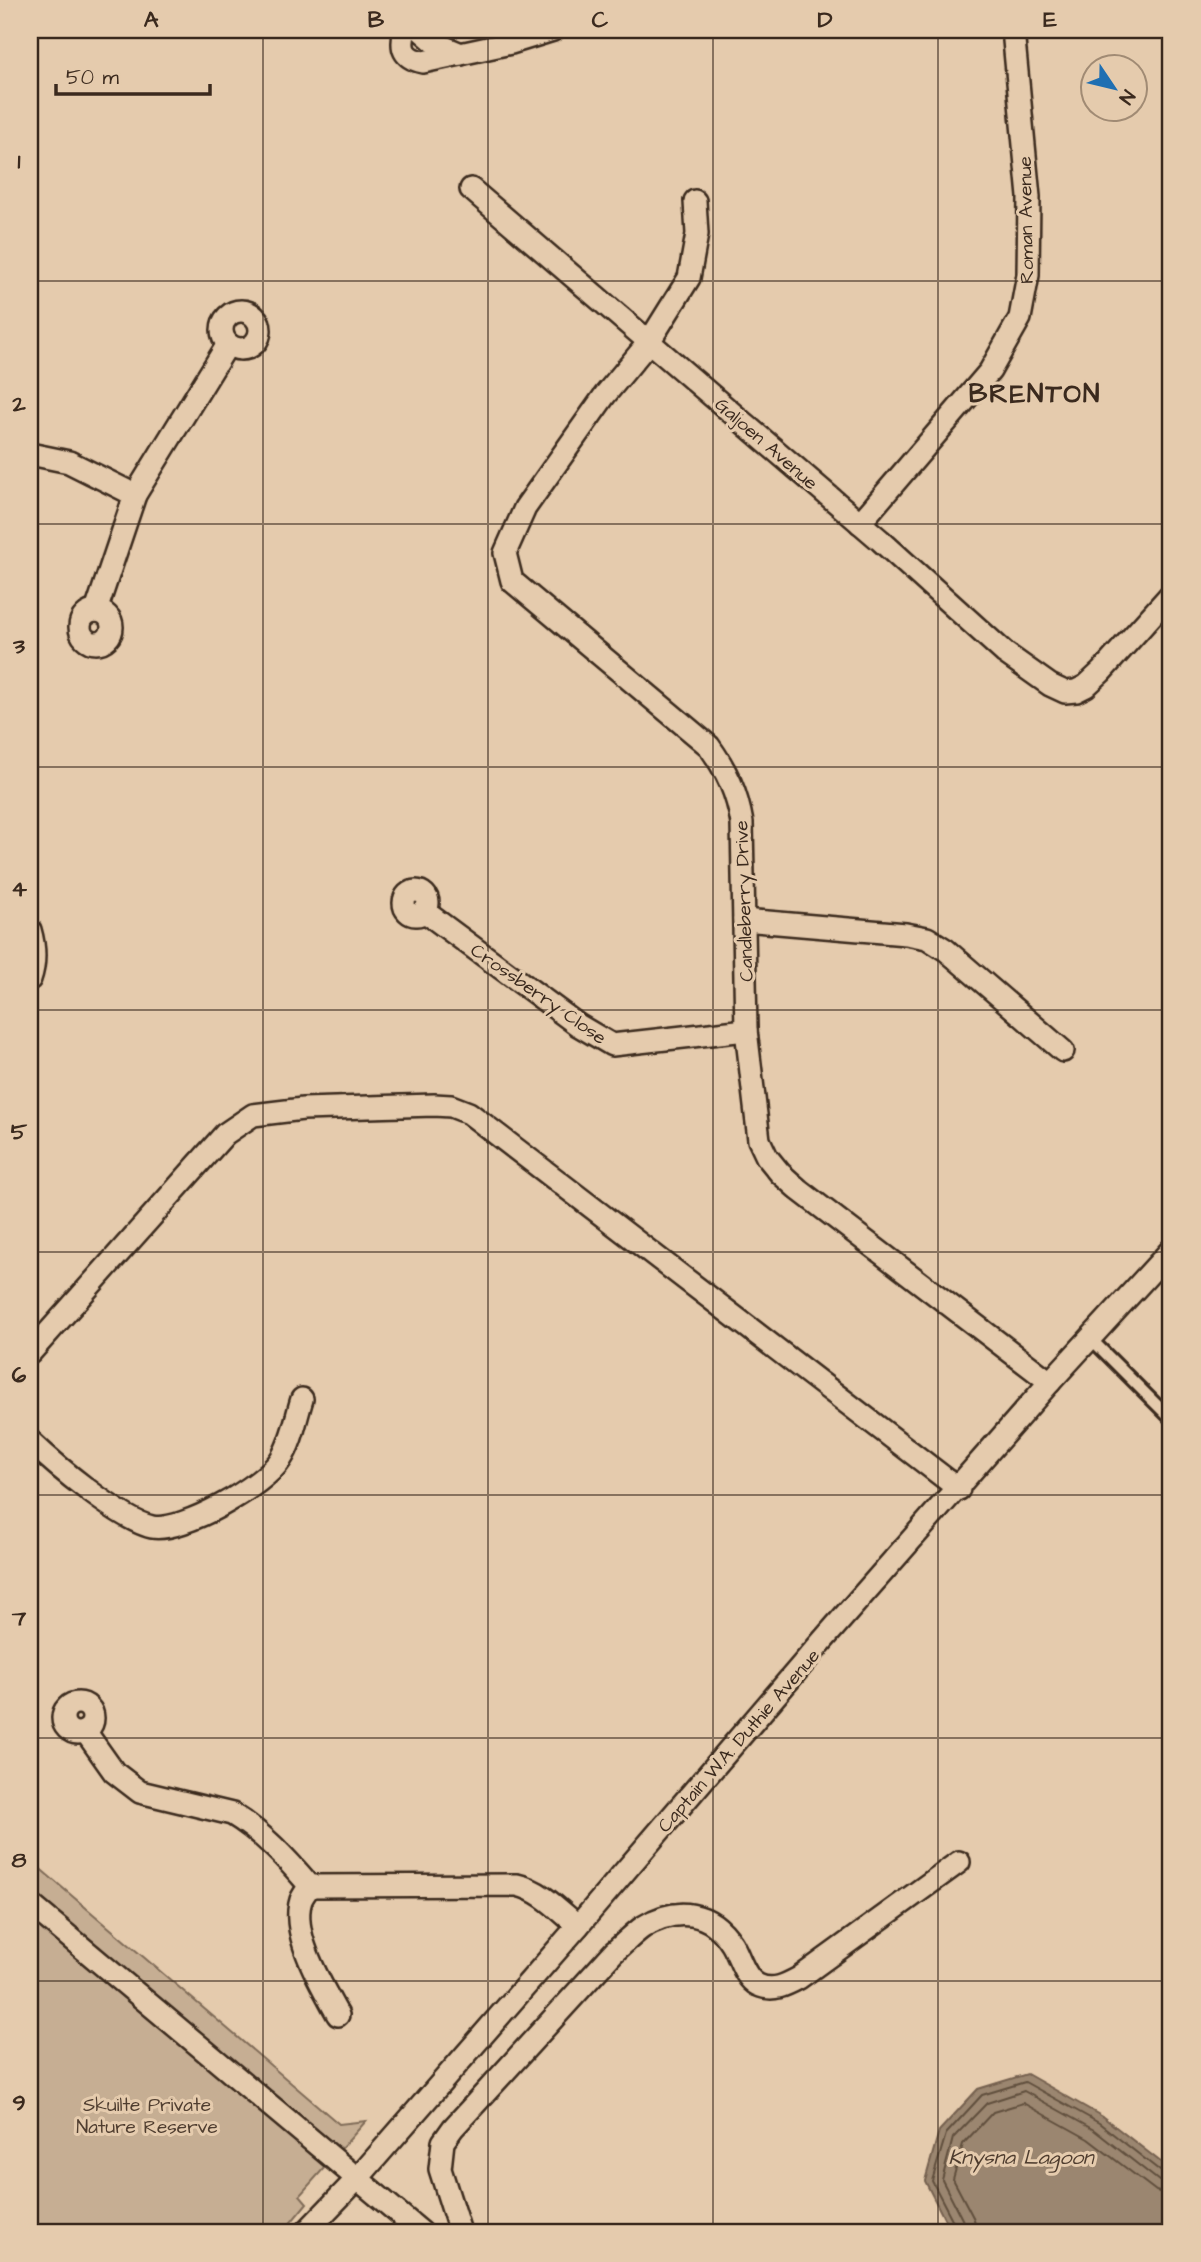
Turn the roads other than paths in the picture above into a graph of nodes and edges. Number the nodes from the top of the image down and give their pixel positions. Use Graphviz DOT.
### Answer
graph roads {
  1 [pos="405,30"];
  2 [pos="421,30"];
  3 [pos="553,30"];
  4 [pos="1013,30"];
  5 [pos="461,54"];
  6 [pos="471,189"];
  7 [pos="695,201"];
  8 [pos="649,342"];
  9 [pos="228,344"];
  10 [pos="30,454"];
  11 [pos="135,495"];
  12 [pos="860,523"];
  13 [pos="1171,594"];
  14 [pos="96,611"];
  15 [pos="424,911"];
  16 [pos="744,920"];
  17 [pos="30,930"];
  18 [pos="30,979"];
  19 [pos="746,1030"];
  20 [pos="1063,1051"];
  21 [pos="1171,1250"];
  22 [pos="1090,1338"];
  23 [pos="30,1353"];
  24 [pos="1050,1382"];
  25 [pos="302,1399"];
  26 [pos="1171,1419"];
  27 [pos="30,1441"];
  28 [pos="959,1489"];
  29 [pos="85,1731"];
  30 [pos="959,1861"];
  31 [pos="310,1885"];
  32 [pos="30,1904"];
  33 [pos="578,1926"];
  34 [pos="338,2015"];
  35 [pos="358,2178"];
  36 [pos="306,2232"];
  37 [pos="421,2232"];
  38 [pos="460,2232"];
  1 -- 5 [label="street"];
  2 -- 5 [label="street"];
  3 -- 5 [label="street"];
  4 -- 12 [label="street, Roman Avenue"];
  6 -- 8 [label="street, Galjoen Avenue"];
  7 -- 8 [label="street, Candleberry Drive"];
  8 -- 12 [label="street, Galjoen Avenue"];
  8 -- 16 [label="street, Candleberry Drive"];
  9 -- 11 [label="street"];
  10 -- 11 [label="street"];
  11 -- 14 [label="street"];
  12 -- 13 [label="street, Galjoen Avenue"];
  15 -- 19 [label="street, Crossberry Close"];
  16 -- 19 [label="street, Candleberry Drive"];
  16 -- 20 [label="street"];
  17 -- 18 [label="street"];
  19 -- 24 [label="street, Candleberry Drive"];
  21 -- 22 [label="street, Captain W.A. Duthie Avenue"];
  22 -- 24 [label="street, Captain W.A. Duthie Avenue"];
  22 -- 26 [label="lane"];
  23 -- 28 [label="street"];
  24 -- 28 [label="street, Captain W.A. Duthie Avenue"];
  25 -- 27 [label="street"];
  28 -- 33 [label="street, Captain W.A. Duthie Avenue"];
  29 -- 31 [label="street"];
  30 -- 38 [label="street"];
  31 -- 33 [label="street"];
  31 -- 34 [label="street"];
  32 -- 35 [label="street"];
  33 -- 35 [label="street, Captain W.A. Duthie Avenue"];
  35 -- 36 [label="street, Captain W.A. Duthie Avenue"];
  35 -- 37 [label="street"];
}
